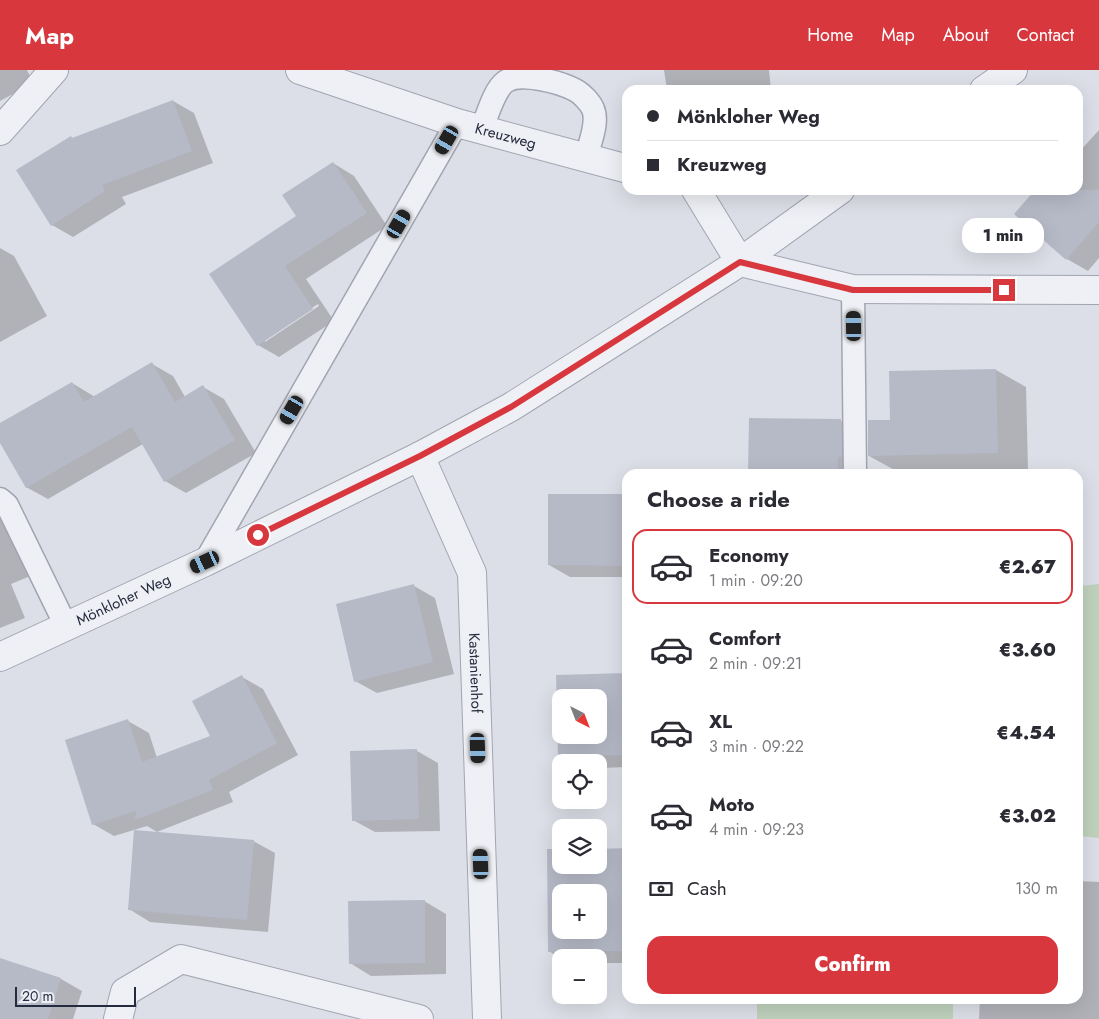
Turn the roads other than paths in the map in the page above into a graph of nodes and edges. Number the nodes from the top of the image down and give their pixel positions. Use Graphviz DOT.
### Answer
graph roads {
  1 [pos="54,70"];
  2 [pos="300,70"];
  3 [pos="1013,70"];
  4 [pos="991,85"];
  5 [pos="469,127"];
  6 [pos="0,131"];
  7 [pos="586,158"];
  8 [pos="622,167"];
  9 [pos="699,195"];
  10 [pos="833,195"];
  11 [pos="740,262"];
  12 [pos="853,290"];
  13 [pos="1099,290"];
  14 [pos="420,456"];
  15 [pos="855,469"];
  16 [pos="0,499"];
  17 [pos="205,562"];
  18 [pos="66,626"];
  19 [pos="0,657"];
  20 [pos="118,1019"];
  21 [pos="419,1019"];
  22 [pos="487,1019"];
  1 -- 6 [label="street"];
  2 -- 5 [label="street, Kreuzweg"];
  3 -- 4 [label="street"];
  5 -- 7 [label="street, Kreuzweg"];
  5 -- 7 [label="lane"];
  5 -- 17 [label="lane"];
  7 -- 8 [label="street, Kreuzweg"];
  9 -- 11 [label="street"];
  10 -- 11 [label="street, Mönkloher Weg"];
  11 -- 12 [label="street"];
  11 -- 14 [label="street, Mönkloher Weg"];
  12 -- 13 [label="street"];
  12 -- 15 [label="lane"];
  14 -- 17 [label="street, Mönkloher Weg"];
  14 -- 22 [label="street, Kastanienhof"];
  16 -- 18 [label="lane"];
  17 -- 18 [label="street, Mönkloher Weg"];
  18 -- 19 [label="street, Mönkloher Weg"];
  20 -- 21 [label="street"];
}
